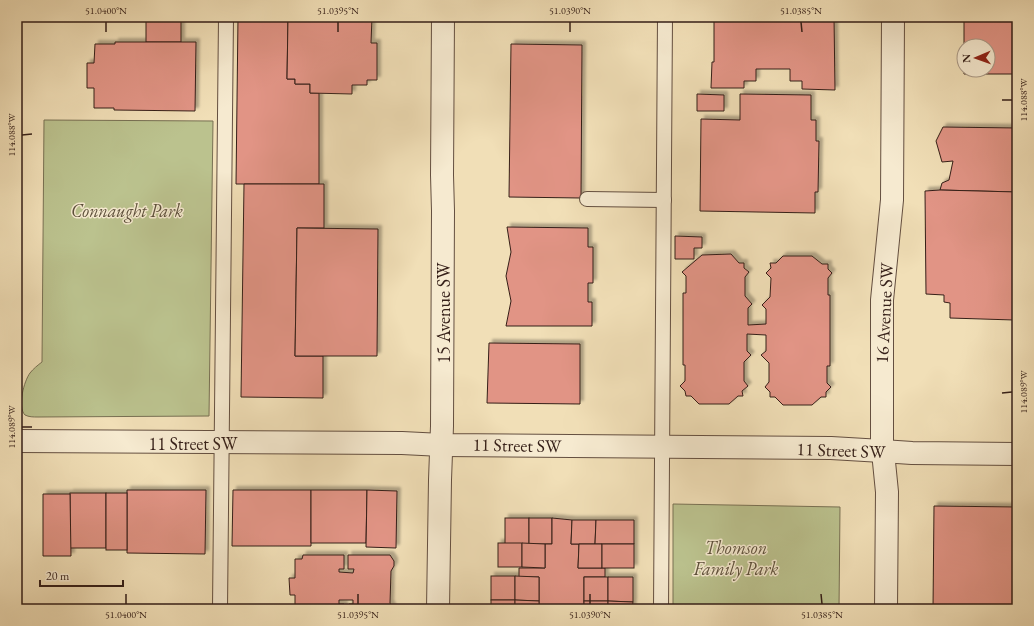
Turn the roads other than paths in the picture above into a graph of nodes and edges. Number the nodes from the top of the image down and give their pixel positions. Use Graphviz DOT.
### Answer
graph roads {
  1 [pos="226,17"];
  2 [pos="443,17"];
  3 [pos="665,17"];
  4 [pos="893,17"];
  5 [pos="587,199"];
  6 [pos="664,200"];
  7 [pos="17,441"];
  8 [pos="222,443"];
  9 [pos="442,445"];
  10 [pos="662,447"];
  11 [pos="882,450"];
  12 [pos="1017,454"];
  13 [pos="220,609"];
  14 [pos="438,609"];
  15 [pos="661,609"];
  16 [pos="886,609"];
  1 -- 8 [label="lane"];
  2 -- 9 [label="street, 15 Avenue SW"];
  3 -- 6 [label="lane"];
  4 -- 11 [label="street, 16 Avenue SW"];
  5 -- 6 [label="lane"];
  6 -- 10 [label="lane"];
  7 -- 8 [label="street, 11 Street SW"];
  8 -- 9 [label="street, 11 Street SW"];
  8 -- 13 [label="lane"];
  9 -- 10 [label="street, 11 Street SW"];
  9 -- 14 [label="street, 15 Avenue SW"];
  10 -- 11 [label="street, 11 Street SW"];
  10 -- 15 [label="lane"];
  11 -- 12 [label="street, 11 Street SW"];
  11 -- 16 [label="street, 16 Avenue SW"];
}
